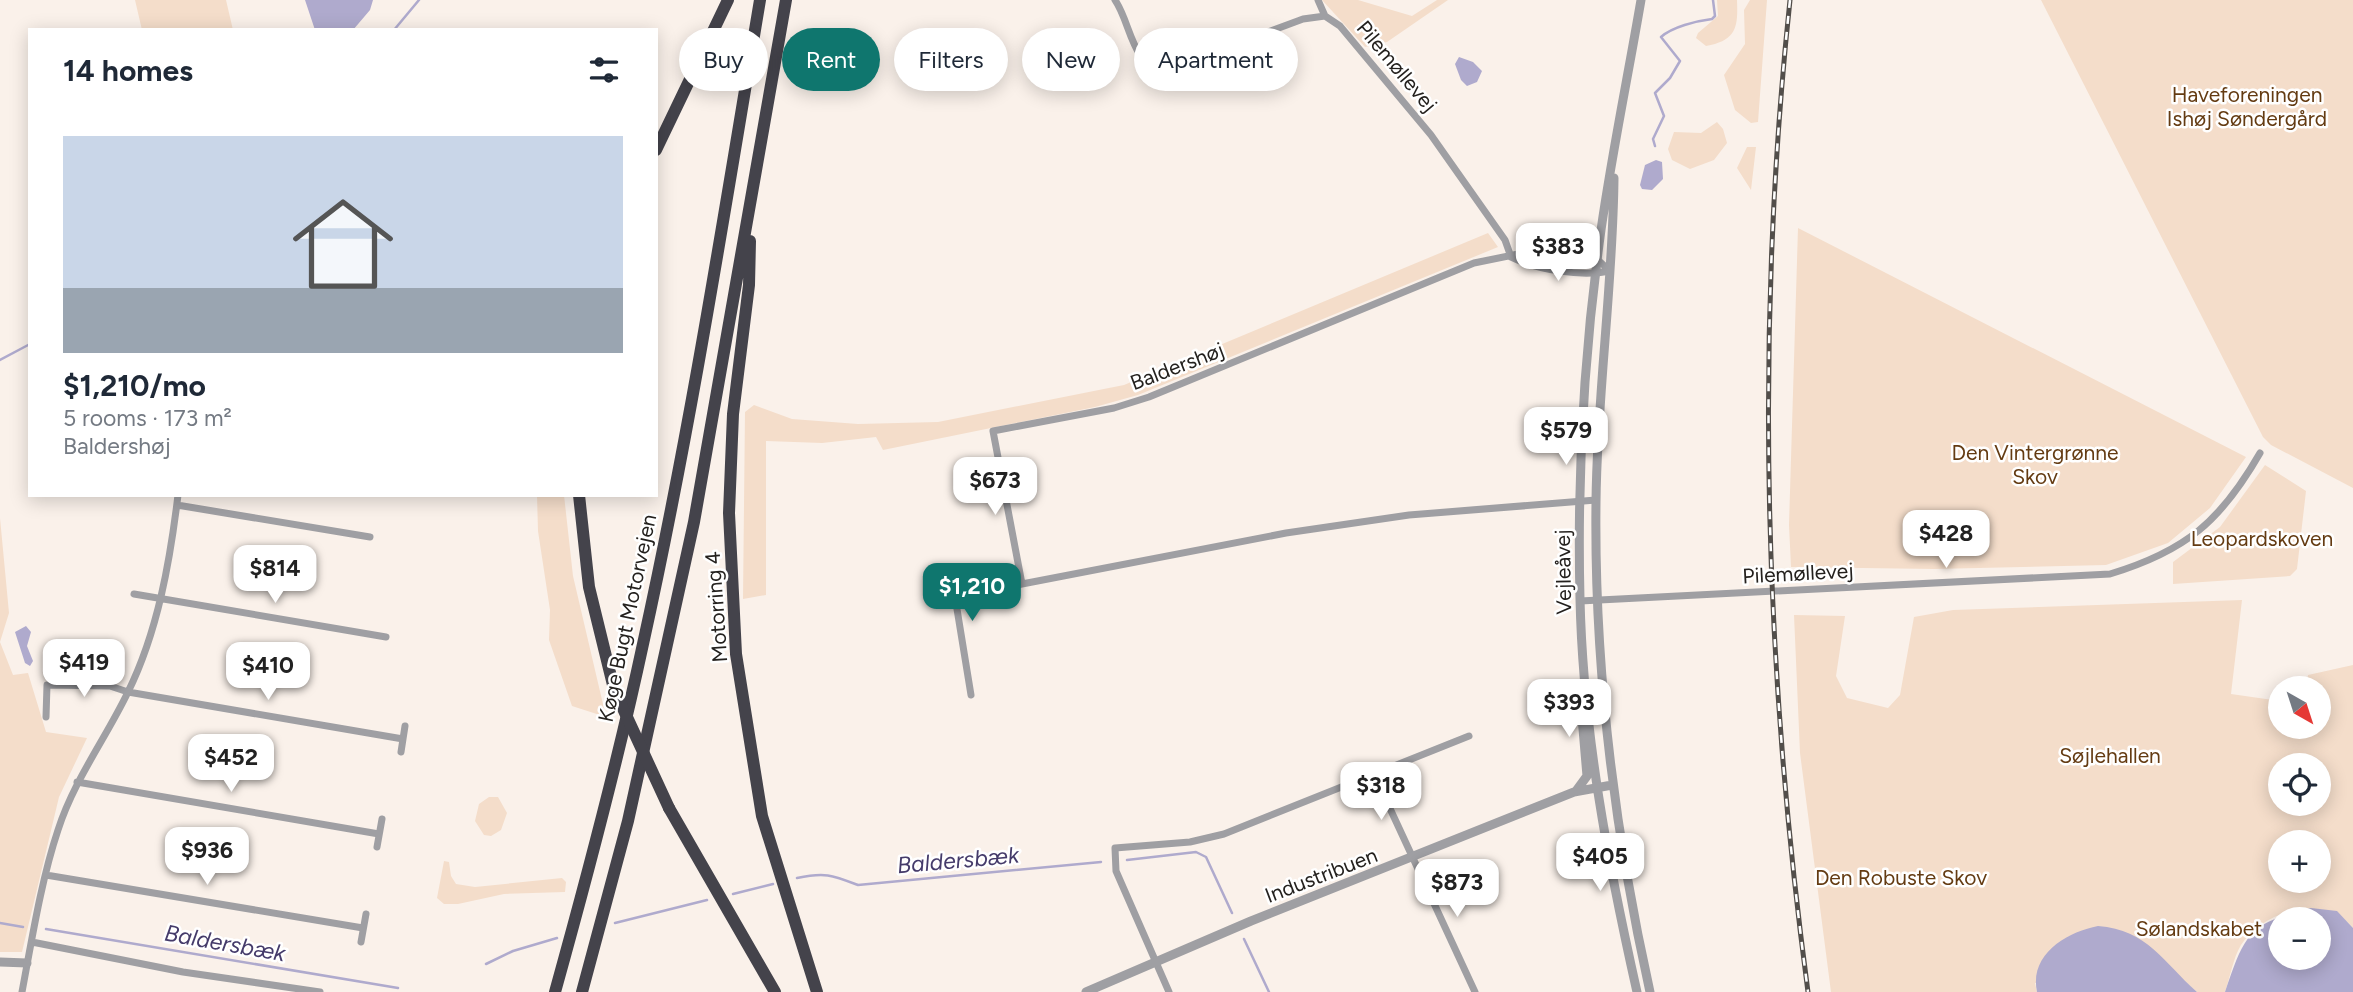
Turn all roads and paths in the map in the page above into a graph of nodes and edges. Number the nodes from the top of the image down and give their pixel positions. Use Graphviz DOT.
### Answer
graph roads {
  1 [pos="728,0"];
  2 [pos="760,0"];
  3 [pos="786,0"];
  4 [pos="1115,0"];
  5 [pos="1318,0"];
  6 [pos="1641,0"];
  7 [pos="1325,16"];
  8 [pos="658,146"];
  9 [pos="1615,148"];
  10 [pos="750,211"];
  11 [pos="1511,257"];
  12 [pos="1598,260"];
  13 [pos="1611,271"];
  14 [pos="1596,274"];
  15 [pos="2260,453"];
  16 [pos="178,497"];
  17 [pos="579,497"];
  18 [pos="1579,499"];
  19 [pos="1596,500"];
  20 [pos="177,505"];
  21 [pos="370,537"];
  22 [pos="1022,584"];
  23 [pos="134,594"];
  24 [pos="1597,599"];
  25 [pos="160,601"];
  26 [pos="1580,601"];
  27 [pos="386,637"];
  28 [pos="128,692"];
  29 [pos="971,695"];
  30 [pos="1586,696"];
  31 [pos="46,717"];
  32 [pos="405,726"];
  33 [pos="1469,736"];
  34 [pos="403,739"];
  35 [pos="401,752"];
  36 [pos="1374,774"];
  37 [pos="77,782"];
  38 [pos="1612,785"];
  39 [pos="1597,788"];
  40 [pos="1574,792"];
  41 [pos="382,819"];
  42 [pos="379,834"];
  43 [pos="377,847"];
  44 [pos="1413,858"];
  45 [pos="46,874"];
  46 [pos="366,914"];
  47 [pos="363,928"];
  48 [pos="33,942"];
  49 [pos="361,942"];
  50 [pos="1155,961"];
  51 [pos="0,962"];
  52 [pos="27,963"];
  53 [pos="22,992"];
  54 [pos="320,992"];
  55 [pos="555,992"];
  56 [pos="582,992"];
  57 [pos="775,992"];
  58 [pos="817,992"];
  59 [pos="1086,992"];
  60 [pos="1169,992"];
  61 [pos="1475,992"];
  62 [pos="1637,992"];
  63 [pos="1650,992"];
  1 -- 8 [label="highway"];
  2 -- 55 [label="highway, Køge Bugt Motorvejen"];
  3 -- 10 [label="highway"];
  4 -- 7 [label="street, Pilemøllevej"];
  5 -- 7 [label="street"];
  6 -- 9 [label="street, Vejleåvej"];
  7 -- 11 [label="street, Pilemøllevej"];
  9 -- 12 [label="street, Vejleåvej"];
  9 -- 13 [label="street, Vejleåvej"];
  10 -- 56 [label="highway"];
  10 -- 58 [label="highway, Motorring 4"];
  11 -- 12 [label="street, Baldershøj"];
  11 -- 14 [label="street, Baldershøj"];
  11 -- 22 [label="street, Baldershøj"];
  12 -- 13 [label="street"];
  12 -- 14 [label="street, Vejleåvej"];
  13 -- 14 [label="street, Baldershøj"];
  13 -- 19 [label="street, Vejleåvej"];
  14 -- 18 [label="street, Vejleåvej"];
  15 -- 24 [label="street, Pilemøllevej"];
  16 -- 20 [label="street"];
  17 -- 57 [label="highway, bridge"];
  18 -- 19 [label="street"];
  18 -- 22 [label="street"];
  18 -- 26 [label="street, Vejleåvej"];
  19 -- 24 [label="street, Vejleåvej"];
  20 -- 21 [label="street"];
  20 -- 25 [label="street"];
  22 -- 29 [label="street"];
  23 -- 25 [label="street"];
  24 -- 26 [label="street, Pilemøllevej"];
  24 -- 38 [label="street, Vejleåvej"];
  25 -- 27 [label="street"];
  25 -- 28 [label="street"];
  26 -- 30 [label="street, Vejleåvej"];
  28 -- 31 [label="street"];
  28 -- 34 [label="street"];
  28 -- 37 [label="street"];
  30 -- 39 [label="street, Vejleåvej"];
  30 -- 40 [label="street"];
  32 -- 34 [label="street"];
  33 -- 36 [label="street"];
  34 -- 35 [label="street"];
  36 -- 44 [label="street"];
  36 -- 50 [label="street"];
  37 -- 42 [label="street"];
  37 -- 45 [label="street"];
  38 -- 39 [label="street, Industribuen"];
  38 -- 63 [label="street, Vejleåvej"];
  39 -- 40 [label="street, Industribuen"];
  39 -- 62 [label="street, Vejleåvej"];
  40 -- 44 [label="street, Industribuen"];
  41 -- 42 [label="street"];
  42 -- 43 [label="street"];
  44 -- 50 [label="street, Industribuen"];
  44 -- 61 [label="street"];
  45 -- 47 [label="street"];
  45 -- 48 [label="street"];
  46 -- 47 [label="street"];
  47 -- 49 [label="street"];
  48 -- 52 [label="street"];
  48 -- 54 [label="street"];
  50 -- 59 [label="street, Industribuen"];
  50 -- 60 [label="street"];
  51 -- 52 [label="street"];
  52 -- 53 [label="street"];
}
